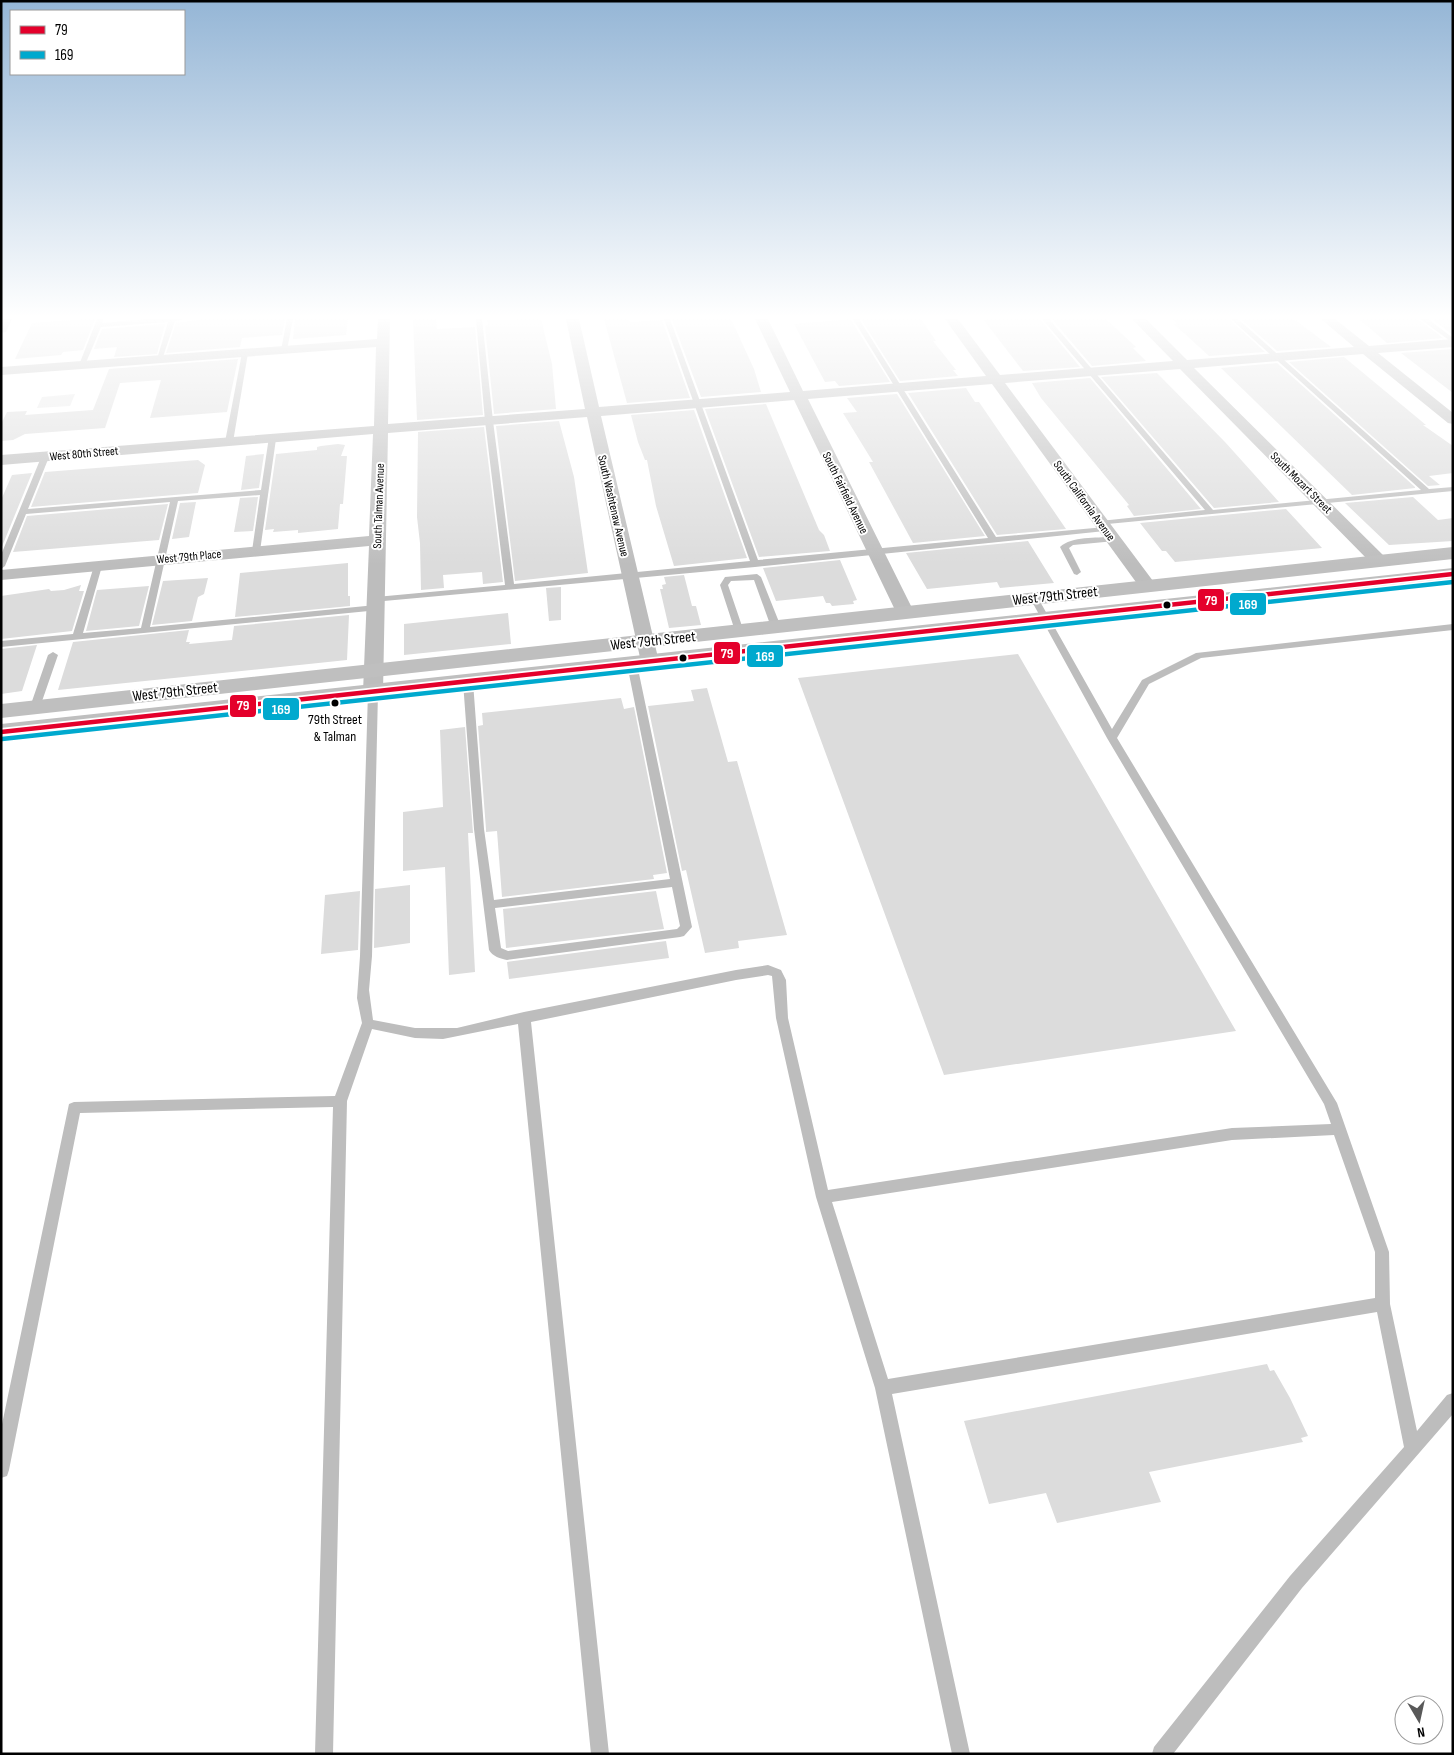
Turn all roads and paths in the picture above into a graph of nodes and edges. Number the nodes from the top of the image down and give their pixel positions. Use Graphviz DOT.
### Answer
graph roads {
  1 [pos="236,401"];
  2 [pos="382,401"];
  3 [pos="487,401"];
  4 [pos="590,401"];
  5 [pos="696,401"];
  6 [pos="736,401"];
  7 [pos="800,401"];
  8 [pos="906,401"];
  9 [pos="1010,401"];
  10 [pos="1116,401"];
  11 [pos="1219,401"];
  12 [pos="1325,401"];
  13 [pos="1429,401"];
  14 [pos="697,404"];
  15 [pos="593,413"];
  16 [pos="1453,420"];
  17 [pos="489,421"];
  18 [pos="381,430"];
  19 [pos="272,439"];
  20 [pos="229,442"];
  21 [pos="44,457"];
  22 [pos="1,460"];
  23 [pos="1453,489"];
  24 [pos="1427,491"];
  25 [pos="264,492"];
  26 [pos="174,499"];
  27 [pos="1320,502"];
  28 [pos="23,512"];
  29 [pos="1211,512"];
  30 [pos="1106,530"];
  31 [pos="378,540"];
  32 [pos="994,540"];
  33 [pos="874,551"];
  34 [pos="256,552"];
  35 [pos="1453,553"];
  36 [pos="160,560"];
  37 [pos="1379,561"];
  38 [pos="755,564"];
  39 [pos="1,566"];
  40 [pos="98,566"];
  41 [pos="1077,572"];
  42 [pos="1453,574"];
  43 [pos="1,575"];
  44 [pos="629,576"];
  45 [pos="1147,585"];
  46 [pos="510,587"];
  47 [pos="1034,598"];
  48 [pos="376,604"];
  49 [pos="905,612"];
  50 [pos="1045,618"];
  51 [pos="776,627"];
  52 [pos="1453,627"];
  53 [pos="145,630"];
  54 [pos="739,632"];
  55 [pos="77,637"];
  56 [pos="1,644"];
  57 [pos="53,654"];
  58 [pos="642,656"];
  59 [pos="374,682"];
  60 [pos="468,682"];
  61 [pos="35,707"];
  62 [pos="1,711"];
  63 [pos="1,732"];
  64 [pos="1112,738"];
  65 [pos="677,882"];
  66 [pos="488,905"];
  67 [pos="524,1017"];
  68 [pos="368,1023"];
  69 [pos="340,1101"];
  70 [pos="1339,1128"];
  71 [pos="823,1196"];
  72 [pos="1383,1304"];
  73 [pos="883,1388"];
  74 [pos="1453,1401"];
  75 [pos="1413,1450"];
  76 [pos="1,1470"];
  77 [pos="324,1754"];
  78 [pos="600,1754"];
  79 [pos="961,1754"];
  80 [pos="1161,1754"];
  1 -- 20 [label="lane"];
  2 -- 18 [label="street, South Talman Avenue"];
  3 -- 17 [label="lane"];
  4 -- 15 [label="street, South Washtenaw Avenue"];
  5 -- 14 [label="lane"];
  6 -- 14 [label="street, West 80th Street"];
  7 -- 33 [label="street, South Fairfield Avenue"];
  8 -- 32 [label="lane"];
  9 -- 30 [label="street, South California Avenue"];
  10 -- 29 [label="lane"];
  11 -- 27 [label="street, South Mozart Street"];
  12 -- 24 [label="lane"];
  13 -- 16 [label="street"];
  14 -- 15 [label="street, West 80th Street"];
  14 -- 38 [label="lane"];
  15 -- 17 [label="street, West 80th Street"];
  15 -- 44 [label="street, South Washtenaw Avenue"];
  17 -- 18 [label="street, West 80th Street"];
  17 -- 46 [label="lane"];
  18 -- 19 [label="street, West 80th Street"];
  18 -- 31 [label="street, South Talman Avenue"];
  19 -- 20 [label="street, West 80th Street"];
  19 -- 25 [label="lane"];
  20 -- 21 [label="street, West 80th Street"];
  21 -- 22 [label="street, West 80th Street"];
  21 -- 28 [label="lane"];
  23 -- 24 [label="lane"];
  24 -- 27 [label="lane"];
  25 -- 26 [label="lane"];
  25 -- 34 [label="lane"];
  26 -- 28 [label="lane"];
  26 -- 36 [label="lane"];
  27 -- 29 [label="lane"];
  27 -- 37 [label="street, South Mozart Street"];
  28 -- 39 [label="lane"];
  29 -- 30 [label="lane"];
  30 -- 32 [label="lane"];
  30 -- 41 [label="lane"];
  30 -- 45 [label="street, South California Avenue"];
  31 -- 34 [label="street, West 79th Place"];
  31 -- 48 [label="street, South Talman Avenue"];
  32 -- 33 [label="lane"];
  33 -- 38 [label="lane"];
  33 -- 49 [label="street, South Fairfield Avenue"];
  34 -- 36 [label="street, West 79th Place"];
  35 -- 37 [label="main road, West 79th Street"];
  36 -- 40 [label="street, West 79th Place"];
  36 -- 53 [label="lane"];
  37 -- 45 [label="main road, West 79th Street"];
  38 -- 44 [label="lane"];
  40 -- 43 [label="street, West 79th Place"];
  40 -- 55 [label="lane"];
  42 -- 50 [label="main road, West 79th Street"];
  44 -- 46 [label="lane"];
  44 -- 58 [label="street, South Washtenaw Avenue"];
  45 -- 47 [label="main road, West 79th Street"];
  46 -- 48 [label="lane"];
  47 -- 49 [label="main road, West 79th Street"];
  47 -- 50 [label="lane"];
  48 -- 53 [label="lane"];
  48 -- 59 [label="street, South Talman Avenue"];
  49 -- 51 [label="main road, West 79th Street"];
  50 -- 58 [label="main road, West 79th Street"];
  50 -- 64 [label="lane"];
  51 -- 54 [label="main road, West 79th Street"];
  51 -- 54 [label="lane"];
  52 -- 64 [label="lane"];
  53 -- 55 [label="lane"];
  54 -- 58 [label="main road, West 79th Street"];
  55 -- 56 [label="lane"];
  57 -- 61 [label="lane"];
  58 -- 59 [label="main road, West 79th Street"];
  58 -- 60 [label="main road, West 79th Street"];
  58 -- 65 [label="lane"];
  59 -- 60 [label="main road, West 79th Street"];
  59 -- 61 [label="main road, West 79th Street"];
  59 -- 63 [label="main road, West 79th Street"];
  59 -- 68 [label="lane"];
  60 -- 66 [label="lane"];
  61 -- 62 [label="main road, West 79th Street"];
  64 -- 70 [label="lane"];
  65 -- 66 [label="lane"];
  65 -- 66 [label="lane"];
  67 -- 68 [label="lane"];
  67 -- 71 [label="lane"];
  67 -- 78 [label="lane"];
  68 -- 69 [label="lane"];
  69 -- 76 [label="lane"];
  69 -- 77 [label="lane"];
  70 -- 71 [label="lane"];
  70 -- 72 [label="lane"];
  71 -- 73 [label="lane"];
  72 -- 73 [label="lane"];
  72 -- 75 [label="lane"];
  73 -- 79 [label="lane"];
  74 -- 75 [label="lane"];
  75 -- 80 [label="lane"];
}
